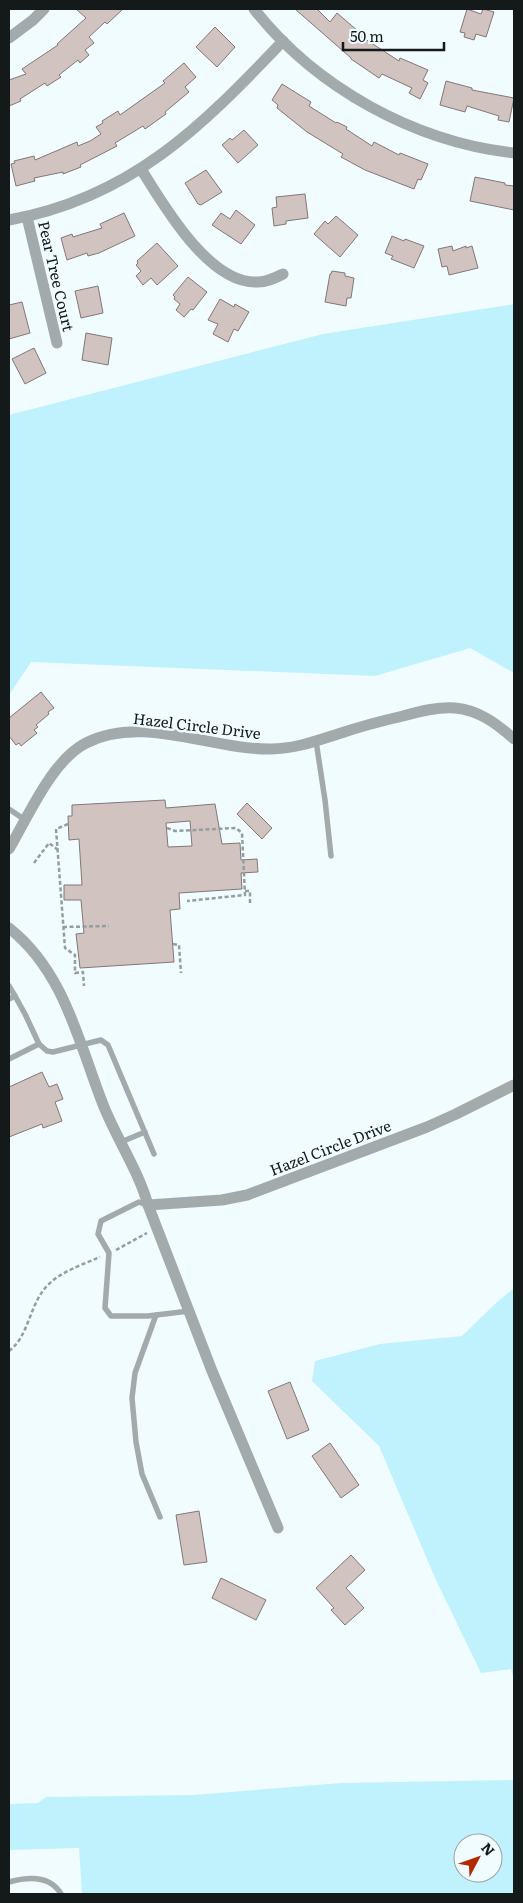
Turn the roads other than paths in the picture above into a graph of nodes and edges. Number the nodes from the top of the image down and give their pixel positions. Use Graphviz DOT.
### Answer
graph roads {
  1 [pos="44,9"];
  2 [pos="254,9"];
  3 [pos="9,38"];
  4 [pos="283,42"];
  5 [pos="514,153"];
  6 [pos="141,169"];
  7 [pos="28,217"];
  8 [pos="9,220"];
  9 [pos="283,274"];
  10 [pos="57,342"];
  11 [pos="514,739"];
  12 [pos="316,741"];
  13 [pos="9,809"];
  14 [pos="24,820"];
  15 [pos="9,849"];
  16 [pos="331,856"];
  17 [pos="9,928"];
  18 [pos="9,986"];
  19 [pos="12,998"];
  20 [pos="39,1044"];
  21 [pos="81,1044"];
  22 [pos="9,1059"];
  23 [pos="514,1084"];
  24 [pos="144,1132"];
  25 [pos="120,1142"];
  26 [pos="154,1154"];
  27 [pos="148,1205"];
  28 [pos="189,1311"];
  29 [pos="156,1315"];
  30 [pos="160,1517"];
  31 [pos="278,1528"];
  32 [pos="9,1882"];
  33 [pos="61,1894"];
  1 -- 3 [label="street"];
  2 -- 4 [label="street"];
  4 -- 5 [label="street"];
  4 -- 6 [label="street"];
  6 -- 7 [label="street"];
  6 -- 9 [label="street"];
  7 -- 8 [label="street"];
  7 -- 10 [label="street, Pear Tree Court"];
  11 -- 12 [label="street, Hazel Circle Drive"];
  12 -- 14 [label="street, Hazel Circle Drive"];
  12 -- 16 [label="lane"];
  13 -- 14 [label="lane"];
  14 -- 15 [label="street, Hazel Circle Drive"];
  17 -- 21 [label="street"];
  18 -- 19 [label="lane"];
  19 -- 20 [label="lane"];
  20 -- 21 [label="lane"];
  20 -- 22 [label="lane"];
  21 -- 24 [label="lane"];
  21 -- 25 [label="street"];
  23 -- 27 [label="street, Hazel Circle Drive"];
  24 -- 25 [label="lane"];
  24 -- 26 [label="lane"];
  25 -- 27 [label="street"];
  27 -- 28 [label="street"];
  27 -- 29 [label="lane"];
  28 -- 29 [label="lane"];
  28 -- 31 [label="street"];
  29 -- 30 [label="lane"];
  32 -- 33 [label="lane"];
}
